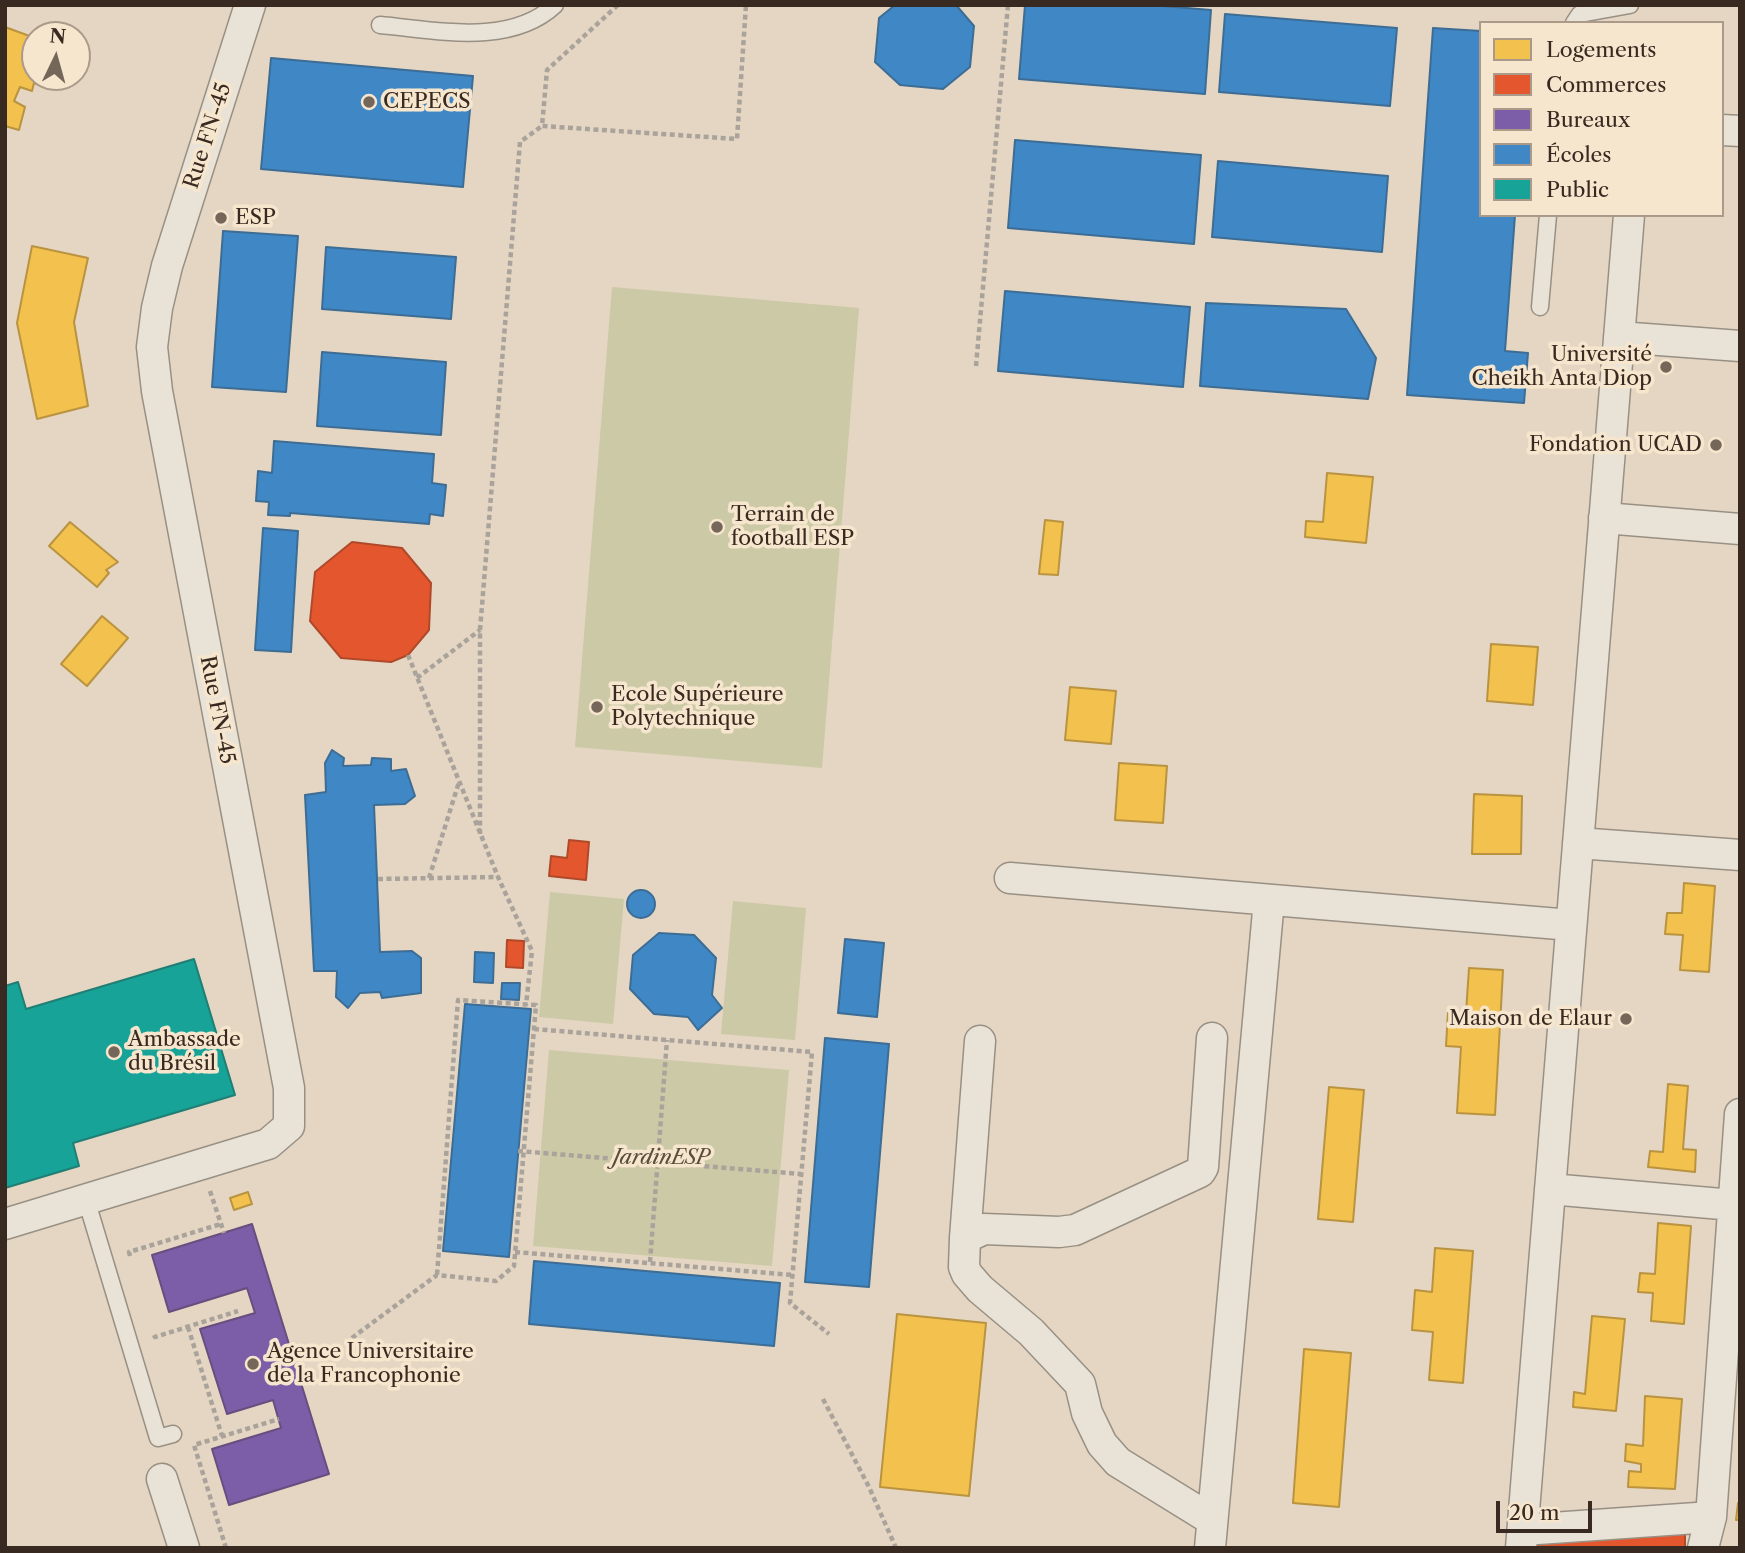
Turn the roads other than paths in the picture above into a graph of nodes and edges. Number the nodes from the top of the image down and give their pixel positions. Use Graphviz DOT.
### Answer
graph roads {
  1 [pos="250,5"];
  2 [pos="555,5"];
  3 [pos="1630,5"];
  4 [pos="1575,21"];
  5 [pos="380,25"];
  6 [pos="1548,217"];
  7 [pos="1629,217"];
  8 [pos="1540,307"];
  9 [pos="1619,337"];
  10 [pos="1740,346"];
  11 [pos="1605,518"];
  12 [pos="1740,529"];
  13 [pos="1578,843"];
  14 [pos="1740,855"];
  15 [pos="1010,878"];
  16 [pos="1269,900"];
  17 [pos="1572,925"];
  18 [pos="1212,1038"];
  19 [pos="980,1041"];
  20 [pos="1740,1114"];
  21 [pos="1550,1189"];
  22 [pos="86,1199"];
  23 [pos="1733,1205"];
  24 [pos="5,1224"];
  25 [pos="965,1238"];
  26 [pos="173,1434"];
  27 [pos="162,1479"];
  28 [pos="1711,1517"];
  29 [pos="1211,1534"];
  30 [pos="1522,1539"];
  31 [pos="184,1548"];
  32 [pos="1703,1548"];
  1 -- 22 [label="street, Rue FN-45"];
  2 -- 5 [label="lane"];
  3 -- 4 [label="lane"];
  6 -- 8 [label="lane"];
  7 -- 9 [label="street"];
  9 -- 10 [label="street"];
  9 -- 11 [label="street"];
  11 -- 12 [label="street"];
  11 -- 13 [label="street"];
  13 -- 14 [label="street"];
  13 -- 17 [label="street"];
  15 -- 16 [label="street"];
  16 -- 17 [label="street"];
  16 -- 29 [label="street"];
  17 -- 21 [label="street"];
  18 -- 25 [label="street"];
  19 -- 25 [label="street"];
  20 -- 23 [label="street"];
  21 -- 23 [label="street"];
  21 -- 30 [label="street"];
  22 -- 24 [label="street, Rue FN-45"];
  22 -- 26 [label="lane"];
  23 -- 28 [label="street"];
  25 -- 29 [label="street"];
  27 -- 31 [label="street"];
  28 -- 30 [label="street"];
  28 -- 32 [label="street"];
}
